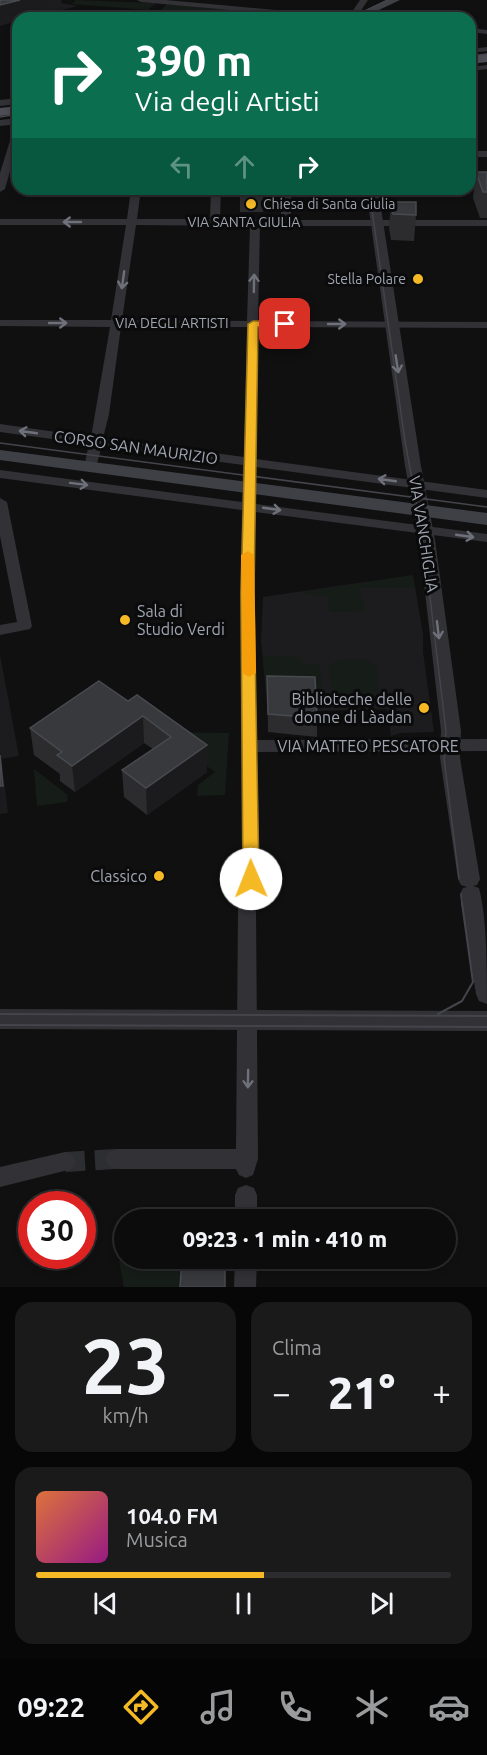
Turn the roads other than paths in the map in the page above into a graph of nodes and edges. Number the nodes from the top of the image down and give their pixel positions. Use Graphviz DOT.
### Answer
graph roads {
  1 [pos="141,0"];
  2 [pos="395,0"];
  3 [pos="405,0"];
  4 [pos="167,1"];
  5 [pos="185,12"];
  6 [pos="252,12"];
  7 [pos="366,12"];
  8 [pos="378,12"];
  9 [pos="12,114"];
  10 [pos="0,123"];
  11 [pos="12,149"];
  12 [pos="0,153"];
  13 [pos="11,153"];
  14 [pos="0,189"];
  15 [pos="135,195"];
  16 [pos="216,195"];
  17 [pos="286,195"];
  18 [pos="373,195"];
  19 [pos="0,222"];
  20 [pos="131,222"];
  21 [pos="215,222"];
  22 [pos="255,222"];
  23 [pos="286,222"];
  24 [pos="376,223"];
  25 [pos="487,223"];
  26 [pos="0,323"];
  27 [pos="117,323"];
  28 [pos="253,324"];
  29 [pos="391,324"];
  30 [pos="487,325"];
  31 [pos="0,428"];
  32 [pos="98,442"];
  33 [pos="0,455"];
  34 [pos="249,461"];
  35 [pos="90,467"];
  36 [pos="0,474"];
  37 [pos="416,484"];
  38 [pos="487,494"];
  39 [pos="248,497"];
  40 [pos="0,502"];
  41 [pos="487,519"];
  42 [pos="423,521"];
  43 [pos="487,538"];
  44 [pos="0,630"];
  45 [pos="451,745"];
  46 [pos="250,746"];
  47 [pos="487,746"];
  48 [pos="487,994"];
  49 [pos="12,1019"];
  50 [pos="249,1021"];
  51 [pos="487,1021"];
  52 [pos="116,1159"];
  53 [pos="65,1162"];
  54 [pos="0,1177"];
  55 [pos="246,1195"];
  56 [pos="246,1209"];
  57 [pos="246,1269"];
  58 [pos="245,1287"];
  1 -- 4 [label="street"];
  2 -- 7 [label="main road"];
  3 -- 8 [label="main road"];
  4 -- 5 [label="street"];
  4 -- 6 [label="street"];
  9 -- 10 [label="street"];
  11 -- 13 [label="street"];
  12 -- 13 [label="street"];
  13 -- 14 [label="street"];
  15 -- 20 [label="street"];
  16 -- 21 [label="street"];
  17 -- 23 [label="street"];
  18 -- 24 [label="street, VIA VANCHIGLIA"];
  20 -- 19 [label="street, VIA SANTA GIULIA, one-way"];
  20 -- 21 [label="street, VIA SANTA GIULIA"];
  20 -- 27 [label="street, one-way"];
  21 -- 22 [label="street, VIA SANTA GIULIA"];
  22 -- 23 [label="street, VIA SANTA GIULIA"];
  28 -- 22 [label="street, one-way"];
  23 -- 24 [label="street, VIA SANTA GIULIA"];
  24 -- 25 [label="street, VIA SANTA GIULIA"];
  24 -- 29 [label="street, VIA VANCHIGLIA"];
  26 -- 27 [label="street, VIA DEGLI ARTISTI, one-way"];
  27 -- 28 [label="street, VIA DEGLI ARTISTI"];
  27 -- 32 [label="street"];
  28 -- 29 [label="street, VIA DEGLI ARTISTI, one-way"];
  28 -- 34 [label="street"];
  29 -- 30 [label="street, VIA DEGLI ARTISTI"];
  29 -- 37 [label="street, VIA VANCHIGLIA, one-way"];
  32 -- 31 [label="street, CORSO SAN MAURIZIO, one-way"];
  32 -- 34 [label="street, CORSO SAN MAURIZIO"];
  32 -- 35 [label="street"];
  33 -- 35 [label="main road, CORSO SAN MAURIZIO"];
  37 -- 34 [label="street, CORSO SAN MAURIZIO, one-way"];
  34 -- 39 [label="street"];
  35 -- 39 [label="main road, CORSO SAN MAURIZIO"];
  36 -- 39 [label="street, CORSO SAN MAURIZIO, one-way"];
  37 -- 38 [label="street, CORSO SAN MAURIZIO"];
  37 -- 42 [label="street, VIA VANCHIGLIA"];
  39 -- 42 [label="main road, CORSO SAN MAURIZIO"];
  39 -- 46 [label="street"];
  40 -- 44 [label="street"];
  41 -- 42 [label="main road, CORSO SAN MAURIZIO"];
  42 -- 43 [label="street, CORSO SAN MAURIZIO, one-way"];
  42 -- 45 [label="street, VIA VANCHIGLIA, one-way"];
  45 -- 46 [label="street, VIA MATTEO PESCATORE"];
  45 -- 47 [label="street, VIA MATTEO PESCATORE"];
  45 -- 48 [label="street, VIA VANCHIGLIA"];
  46 -- 50 [label="street"];
  49 -- 50 [label="street"];
  50 -- 51 [label="street"];
  50 -- 52 [label="street, one-way"];
  53 -- 54 [label="street"];
  55 -- 56 [label="street"];
  57 -- 58 [label="street"];
}
